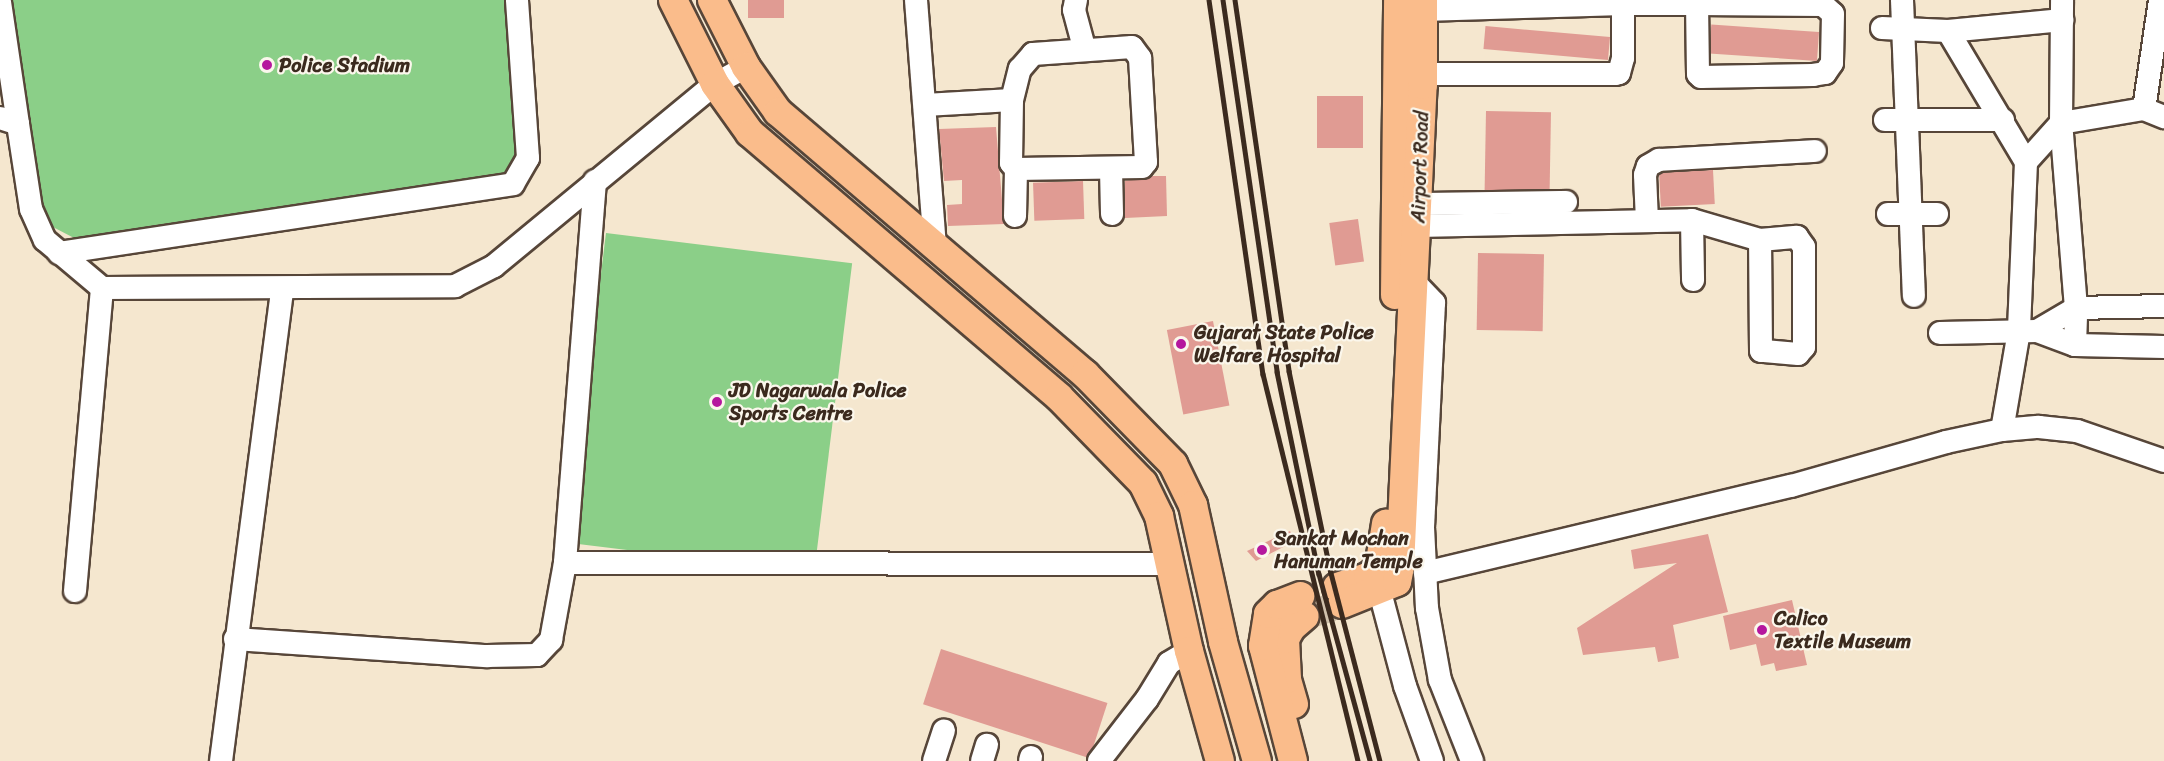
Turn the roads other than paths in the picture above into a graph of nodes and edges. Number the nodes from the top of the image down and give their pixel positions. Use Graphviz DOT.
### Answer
graph roads {
  1 [pos="516,0"];
  2 [pos="673,0"];
  3 [pos="711,0"];
  4 [pos="916,0"];
  5 [pos="1076,0"];
  6 [pos="1902,0"];
  7 [pos="2160,0"];
  8 [pos="0,2"];
  9 [pos="1415,3"];
  10 [pos="1623,3"];
  11 [pos="1697,4"];
  12 [pos="2062,10"];
  13 [pos="1892,27"];
  14 [pos="1948,31"];
  15 [pos="1084,48"];
  16 [pos="746,67"];
  17 [pos="1423,79"];
  18 [pos="715,84"];
  19 [pos="1548,84"];
  20 [pos="1012,100"];
  21 [pos="925,105"];
  22 [pos="2154,113"];
  23 [pos="1895,118"];
  24 [pos="2003,120"];
  25 [pos="9,121"];
  26 [pos="2061,123"];
  27 [pos="1815,150"];
  28 [pos="2026,162"];
  29 [pos="1016,169"];
  30 [pos="1111,169"];
  31 [pos="595,181"];
  32 [pos="1566,202"];
  33 [pos="1112,214"];
  34 [pos="1899,214"];
  35 [pos="1937,214"];
  36 [pos="1418,215"];
  37 [pos="1015,216"];
  38 [pos="1692,220"];
  39 [pos="1647,221"];
  40 [pos="1760,240"];
  41 [pos="934,246"];
  42 [pos="59,253"];
  43 [pos="1693,280"];
  44 [pos="1405,282"];
  45 [pos="102,288"];
  46 [pos="282,290"];
  47 [pos="1914,296"];
  48 [pos="2164,306"];
  49 [pos="2076,308"];
  50 [pos="1402,329"];
  51 [pos="2028,331"];
  52 [pos="1941,333"];
  53 [pos="2074,345"];
  54 [pos="2164,348"];
  55 [pos="2002,430"];
  56 [pos="2164,461"];
  57 [pos="565,563"];
  58 [pos="1169,564"];
  59 [pos="1425,573"];
  60 [pos="75,591"];
  61 [pos="1380,592"];
  62 [pos="235,639"];
  63 [pos="1189,651"];
  64 [pos="944,731"];
  65 [pos="221,761"];
  66 [pos="934,761"];
  67 [pos="1099,761"];
  68 [pos="1220,761"];
  69 [pos="1257,761"];
  70 [pos="1293,761"];
  71 [pos="1312,761"];
  72 [pos="1432,761"];
  73 [pos="1472,761"];
  1 -- 42 [label="street"];
  2 -- 18 [label="main road"];
  3 -- 16 [label="main road"];
  4 -- 21 [label="street"];
  5 -- 15 [label="street"];
  6 -- 13 [label="street"];
  7 -- 22 [label="street"];
  8 -- 25 [label="street"];
  9 -- 10 [label="street"];
  9 -- 17 [label="main road, Airport Road"];
  9 -- 44 [label="main road, Airport Road"];
  10 -- 11 [label="street"];
  10 -- 17 [label="street"];
  11 -- 11 [label="street"];
  12 -- 14 [label="street"];
  12 -- 26 [label="street"];
  13 -- 14 [label="street"];
  13 -- 23 [label="street"];
  14 -- 24 [label="street"];
  15 -- 20 [label="street"];
  15 -- 30 [label="street"];
  16 -- 18 [label="street"];
  16 -- 41 [label="main road"];
  17 -- 19 [label="street"];
  17 -- 36 [label="main road, Airport Road"];
  18 -- 31 [label="street"];
  18 -- 58 [label="main road"];
  20 -- 21 [label="street"];
  20 -- 29 [label="street"];
  21 -- 41 [label="street"];
  22 -- 26 [label="street"];
  23 -- 24 [label="street"];
  23 -- 34 [label="street"];
  24 -- 28 [label="street"];
  25 -- 42 [label="street"];
  26 -- 28 [label="street"];
  26 -- 49 [label="street"];
  27 -- 39 [label="street"];
  28 -- 51 [label="street"];
  29 -- 30 [label="street"];
  29 -- 37 [label="street"];
  30 -- 33 [label="street"];
  31 -- 46 [label="street"];
  31 -- 57 [label="street"];
  32 -- 36 [label="street"];
  34 -- 35 [label="street"];
  34 -- 47 [label="street"];
  36 -- 39 [label="street"];
  36 -- 44 [label="main road, Airport Road"];
  38 -- 39 [label="street"];
  38 -- 40 [label="street"];
  38 -- 43 [label="street"];
  40 -- 40 [label="street"];
  41 -- 69 [label="main road"];
  42 -- 45 [label="street"];
  44 -- 50 [label="main road, Airport Road"];
  44 -- 59 [label="street"];
  45 -- 46 [label="street"];
  45 -- 60 [label="street"];
  46 -- 62 [label="street"];
  48 -- 49 [label="street"];
  49 -- 51 [label="street"];
  49 -- 53 [label="street"];
  50 -- 61 [label="main road"];
  50 -- 61 [label="main road"];
  51 -- 52 [label="street"];
  51 -- 53 [label="street"];
  51 -- 55 [label="street"];
  53 -- 54 [label="street"];
  55 -- 56 [label="street"];
  55 -- 59 [label="street"];
  57 -- 58 [label="street"];
  57 -- 62 [label="street"];
  58 -- 63 [label="main road"];
  59 -- 73 [label="street"];
  61 -- 72 [label="street"];
  62 -- 65 [label="street"];
  63 -- 67 [label="street"];
  63 -- 68 [label="main road"];
  64 -- 66 [label="street"];
  70 -- 71 [label="main road"];
}
